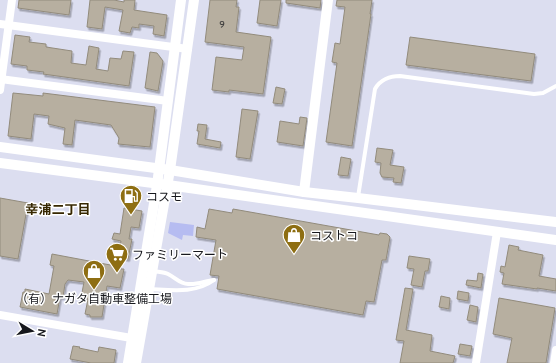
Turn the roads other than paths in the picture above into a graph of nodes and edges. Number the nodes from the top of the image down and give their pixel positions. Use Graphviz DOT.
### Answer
graph roads {
  1 [pos="12,0"];
  2 [pos="181,0"];
  3 [pos="194,0"];
  4 [pos="328,0"];
  5 [pos="4,24"];
  6 [pos="176,47"];
  7 [pos="188,49"];
  8 [pos="1,79"];
  9 [pos="556,86"];
  10 [pos="0,90"];
  11 [pos="168,101"];
  12 [pos="0,147"];
  13 [pos="0,163"];
  14 [pos="158,168"];
  15 [pos="170,170"];
  16 [pos="156,185"];
  17 [pos="168,185"];
  18 [pos="304,192"];
  19 [pos="358,198"];
  20 [pos="499,215"];
  21 [pos="556,222"];
  22 [pos="497,232"];
  23 [pos="556,240"];
  24 [pos="152,271"];
  25 [pos="149,289"];
  26 [pos="0,315"];
  27 [pos="136,339"];
  28 [pos="556,350"];
  29 [pos="128,363"];
  30 [pos="136,363"];
  31 [pos="476,363"];
  32 [pos="554,363"];
  1 -- 5 [label="street"];
  2 -- 6 [label="street"];
  3 -- 7 [label="street"];
  4 -- 18 [label="street"];
  5 -- 6 [label="street"];
  5 -- 8 [label="street"];
  6 -- 7 [label="street"];
  6 -- 11 [label="street"];
  7 -- 15 [label="street"];
  8 -- 10 [label="street"];
  8 -- 11 [label="street"];
  9 -- 19 [label="lane"];
  11 -- 14 [label="street"];
  12 -- 14 [label="street"];
  13 -- 16 [label="street"];
  14 -- 15 [label="street"];
  14 -- 16 [label="street"];
  15 -- 17 [label="street"];
  15 -- 18 [label="street"];
  16 -- 17 [label="street"];
  16 -- 27 [label="street"];
  17 -- 22 [label="street"];
  17 -- 24 [label="street"];
  18 -- 19 [label="street"];
  19 -- 20 [label="street"];
  20 -- 21 [label="street"];
  20 -- 22 [label="street"];
  22 -- 23 [label="street"];
  22 -- 31 [label="street"];
  24 -- 25 [label="street"];
  24 -- 25 [label="lane"];
  25 -- 27 [label="street"];
  26 -- 27 [label="street"];
  27 -- 29 [label="street"];
  27 -- 30 [label="street"];
  28 -- 32 [label="street"];
}
